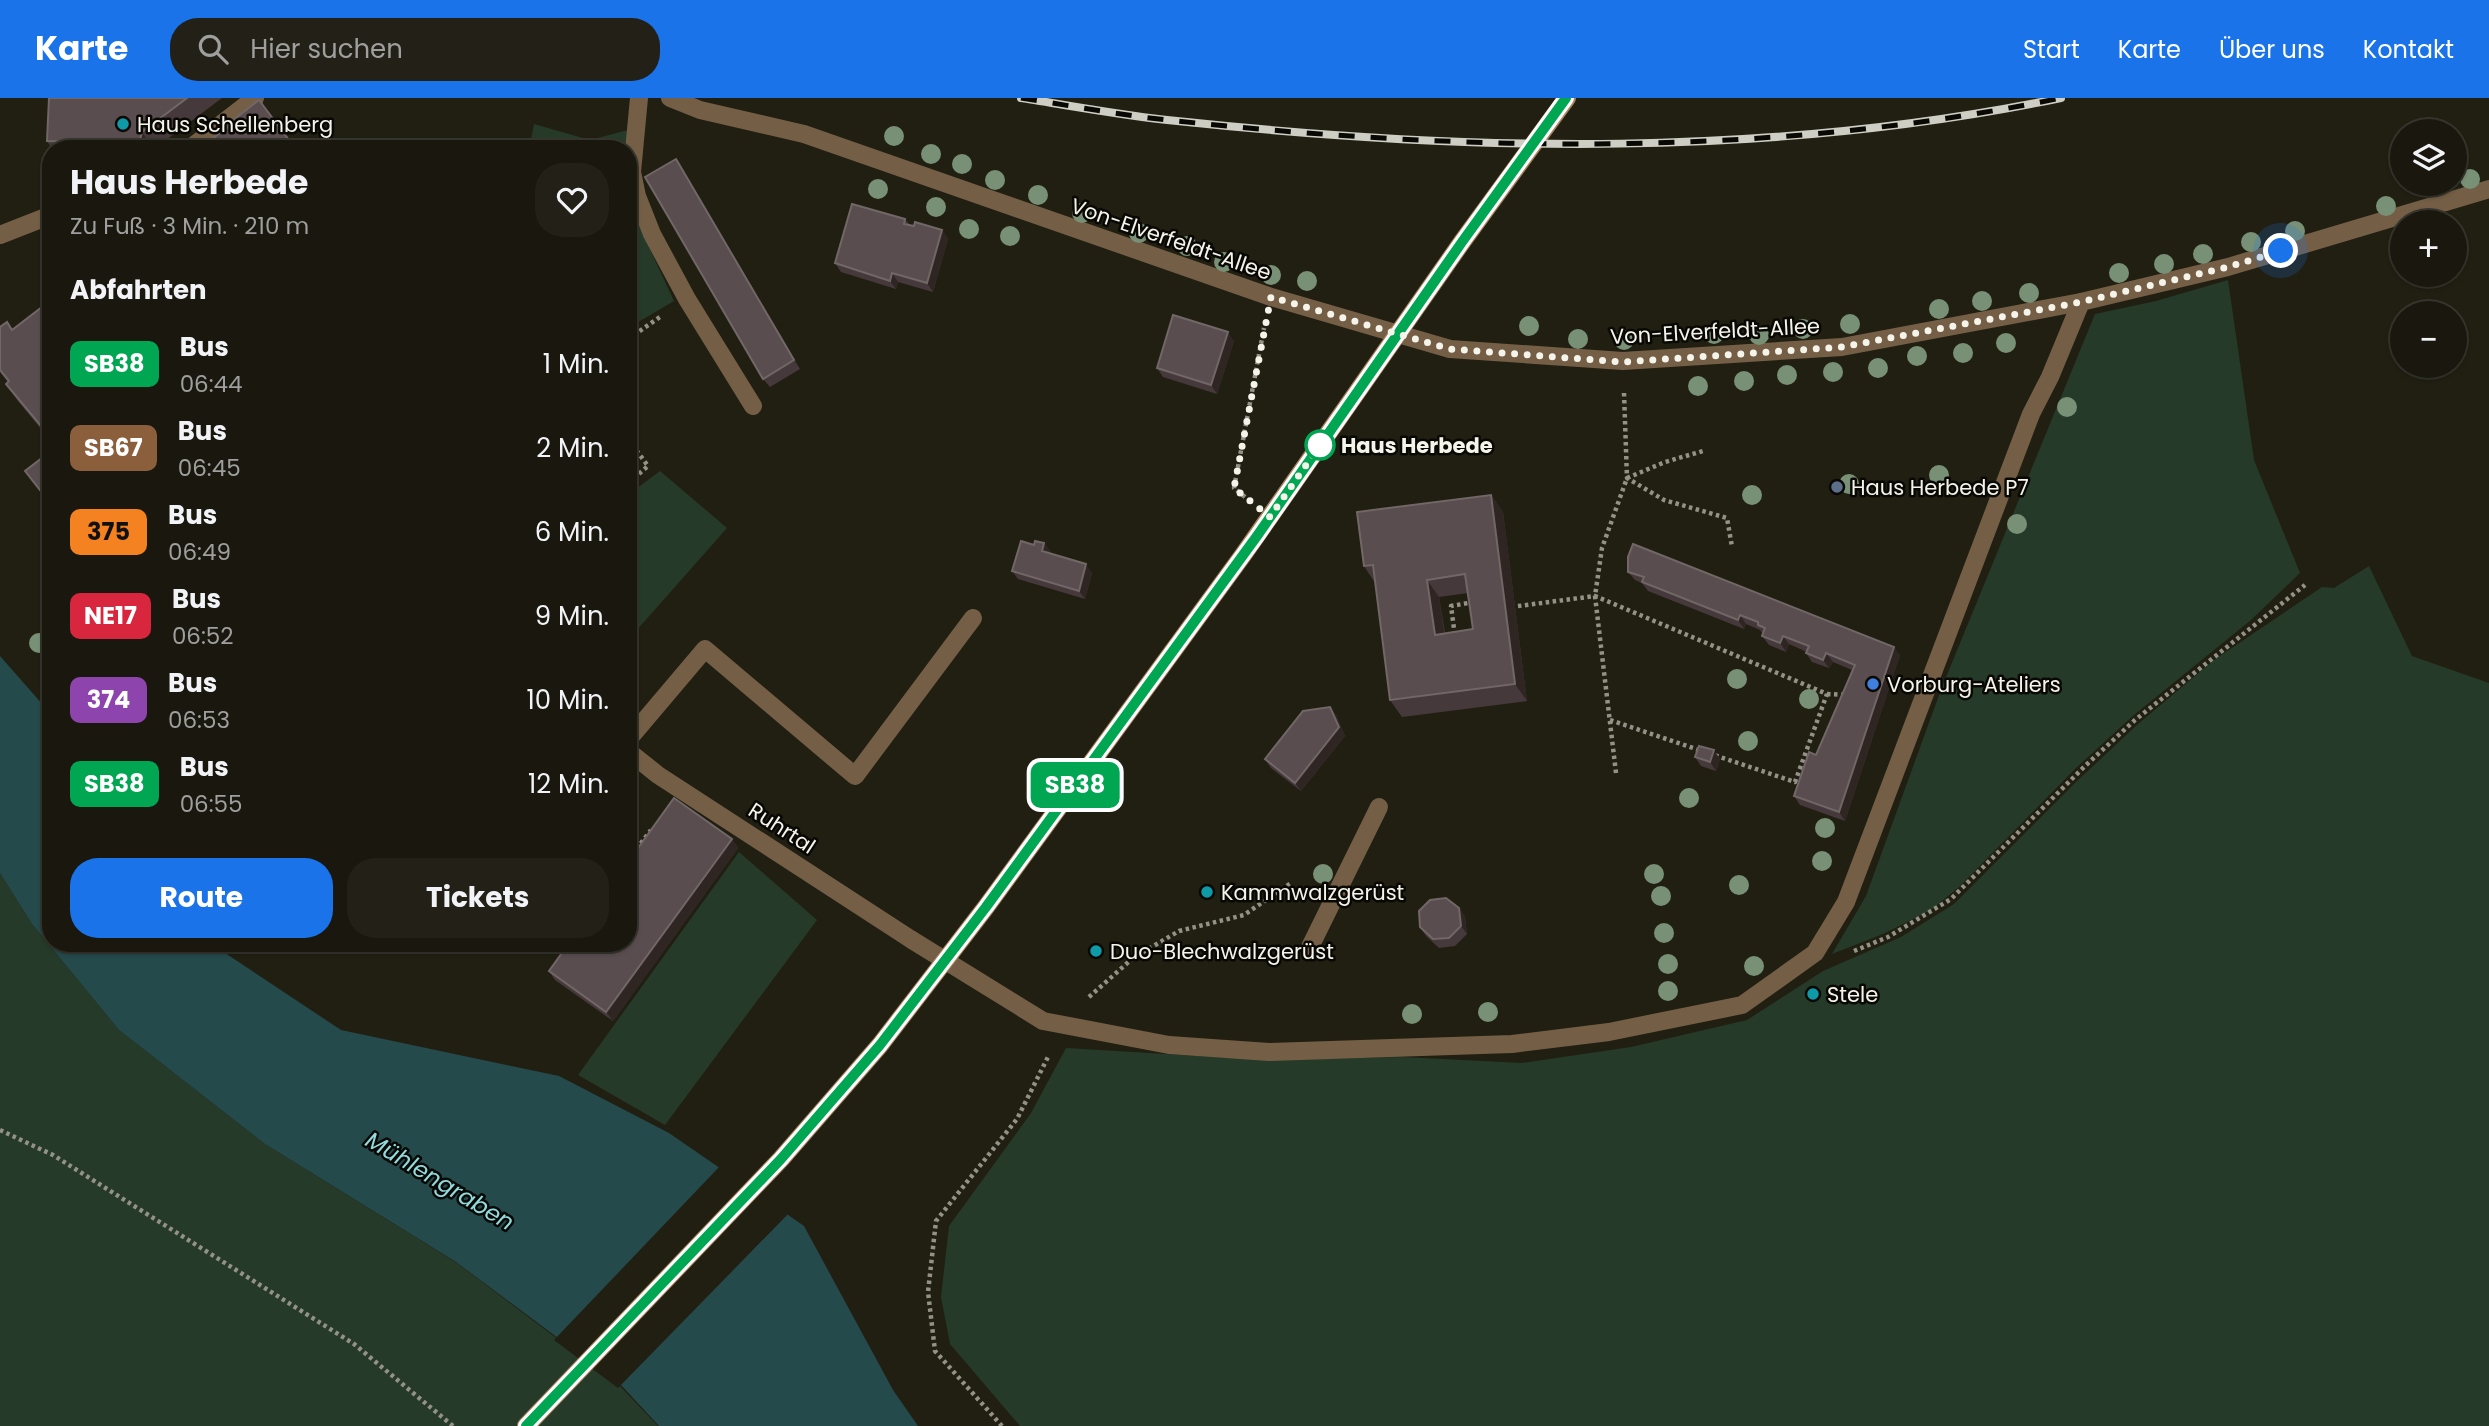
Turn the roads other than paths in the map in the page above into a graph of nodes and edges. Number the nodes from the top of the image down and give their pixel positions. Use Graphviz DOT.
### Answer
graph roads {
  1 [pos="255,98"];
  2 [pos="639,98"];
  3 [pos="670,98"];
  4 [pos="1567,98"];
  5 [pos="201,140"];
  6 [pos="635,140"];
  7 [pos="2489,189"];
  8 [pos="637,196"];
  9 [pos="42,219"];
  10 [pos="0,235"];
  11 [pos="2081,302"];
  12 [pos="753,406"];
  13 [pos="973,618"];
  14 [pos="637,729"];
  15 [pos="637,758"];
  16 [pos="1379,807"];
  17 [pos="1310,947"];
  18 [pos="526,1426"];
  1 -- 5 [label="street"];
  2 -- 6 [label="street"];
  3 -- 11 [label="street, Von-Elverfeldt-Allee"];
  4 -- 18 [label="main road"];
  7 -- 11 [label="street, Von-Elverfeldt-Allee"];
  8 -- 12 [label="street"];
  9 -- 10 [label="street"];
  11 -- 15 [label="street, Ruhrtal"];
  13 -- 14 [label="street"];
  16 -- 17 [label="street"];
}
